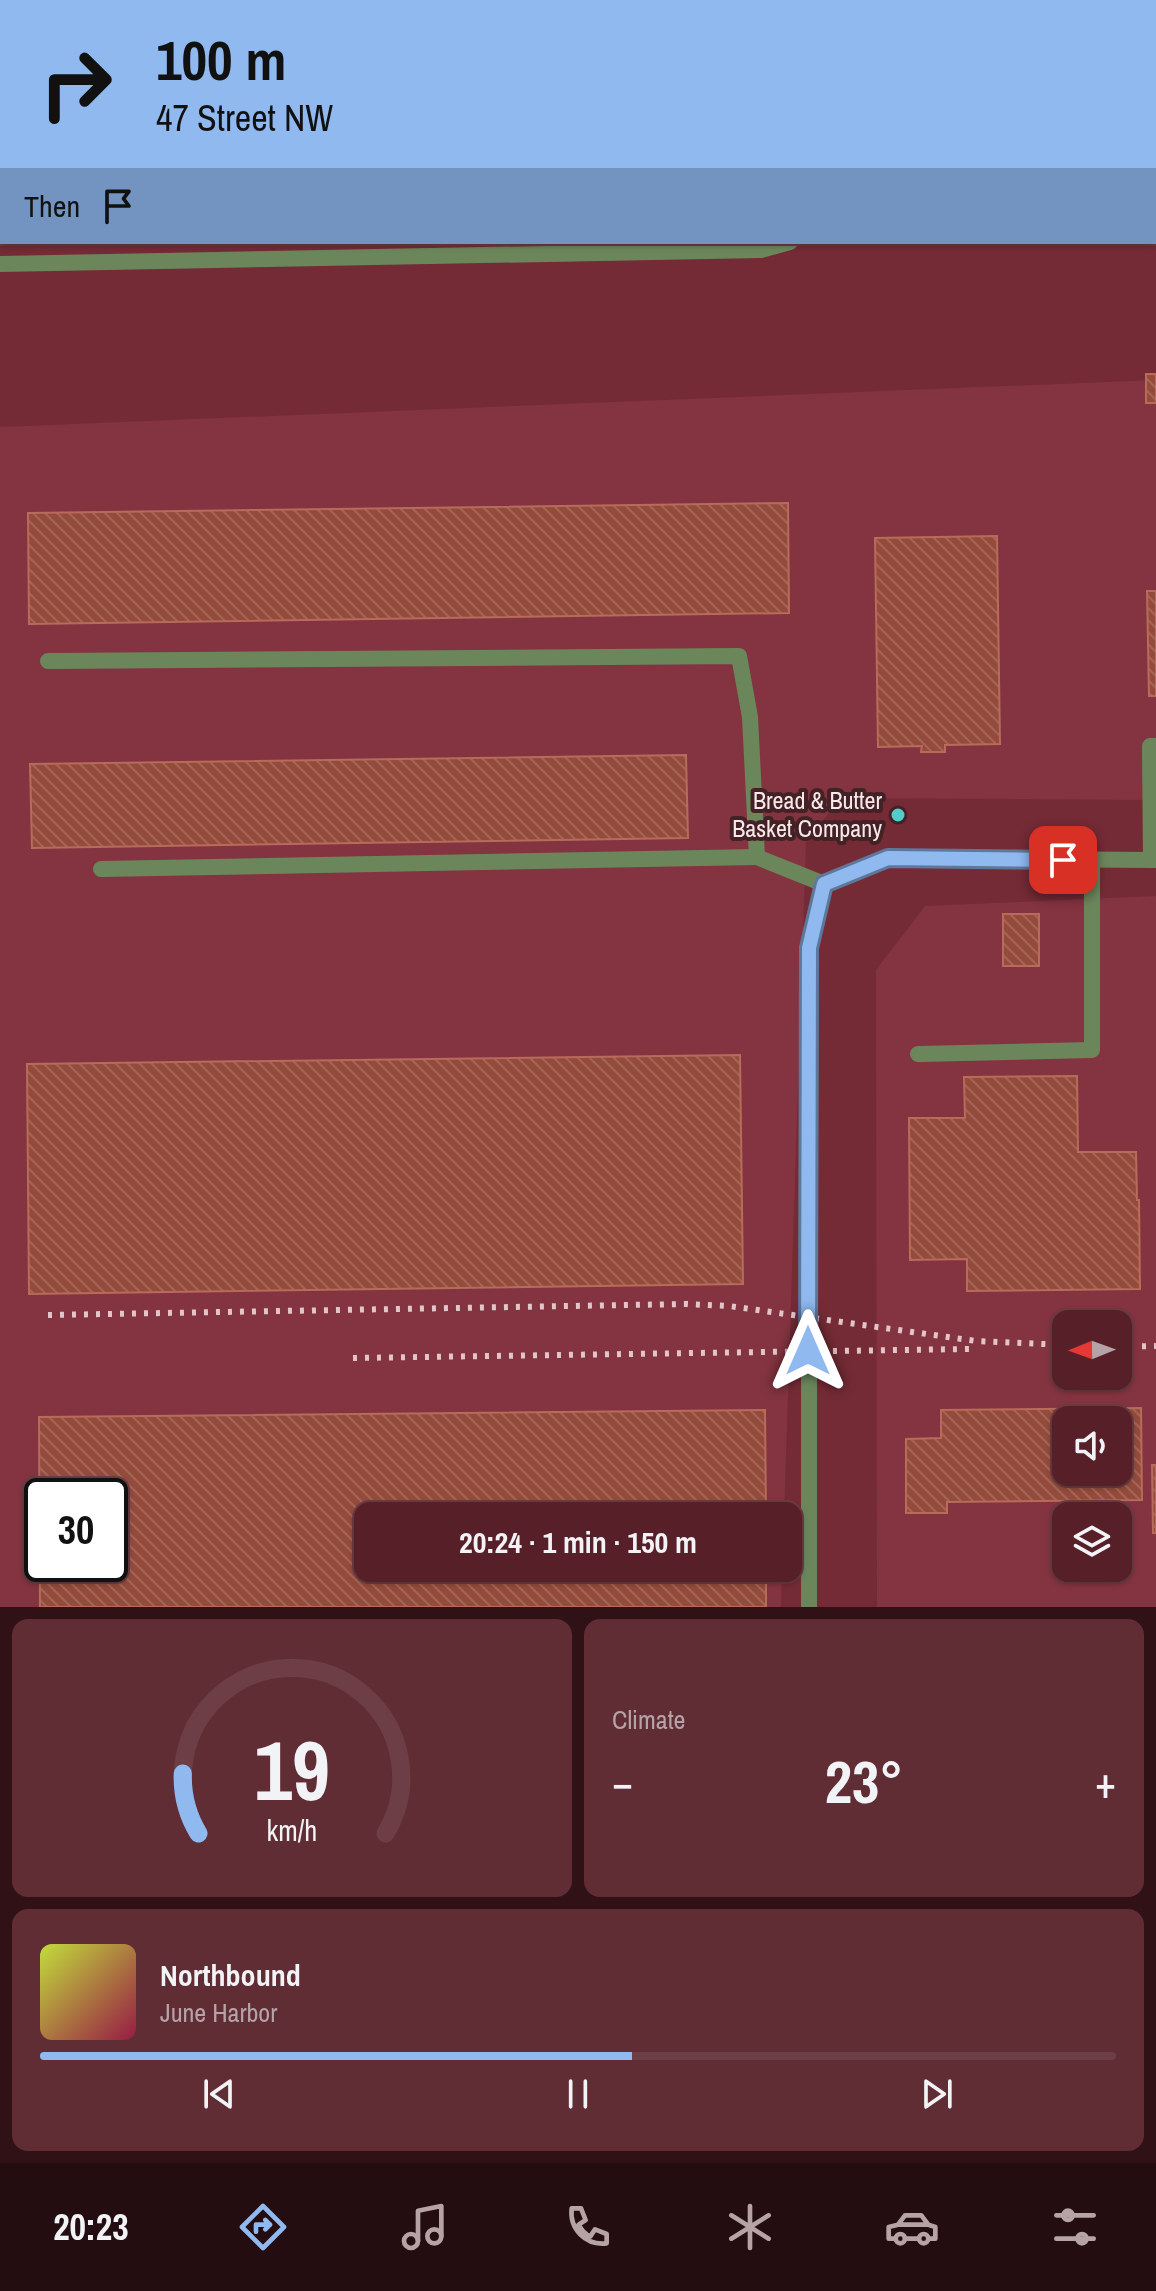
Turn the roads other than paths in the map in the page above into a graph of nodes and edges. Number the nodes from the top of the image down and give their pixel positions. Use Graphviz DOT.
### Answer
graph roads {
  1 [pos="783,244"];
  2 [pos="623,247"];
  3 [pos="0,264"];
  4 [pos="48,661"];
  5 [pos="1156,746"];
  6 [pos="757,857"];
  7 [pos="1092,860"];
  8 [pos="1154,860"];
  9 [pos="101,869"];
  10 [pos="824,884"];
  11 [pos="918,1054"];
  12 [pos="809,1607"];
  1 -- 2 [label="street"];
  2 -- 3 [label="street"];
  4 -- 6 [label="street"];
  5 -- 8 [label="street"];
  6 -- 9 [label="street"];
  6 -- 10 [label="street"];
  7 -- 8 [label="street"];
  7 -- 10 [label="street"];
  7 -- 11 [label="street"];
  10 -- 12 [label="street"];
}
